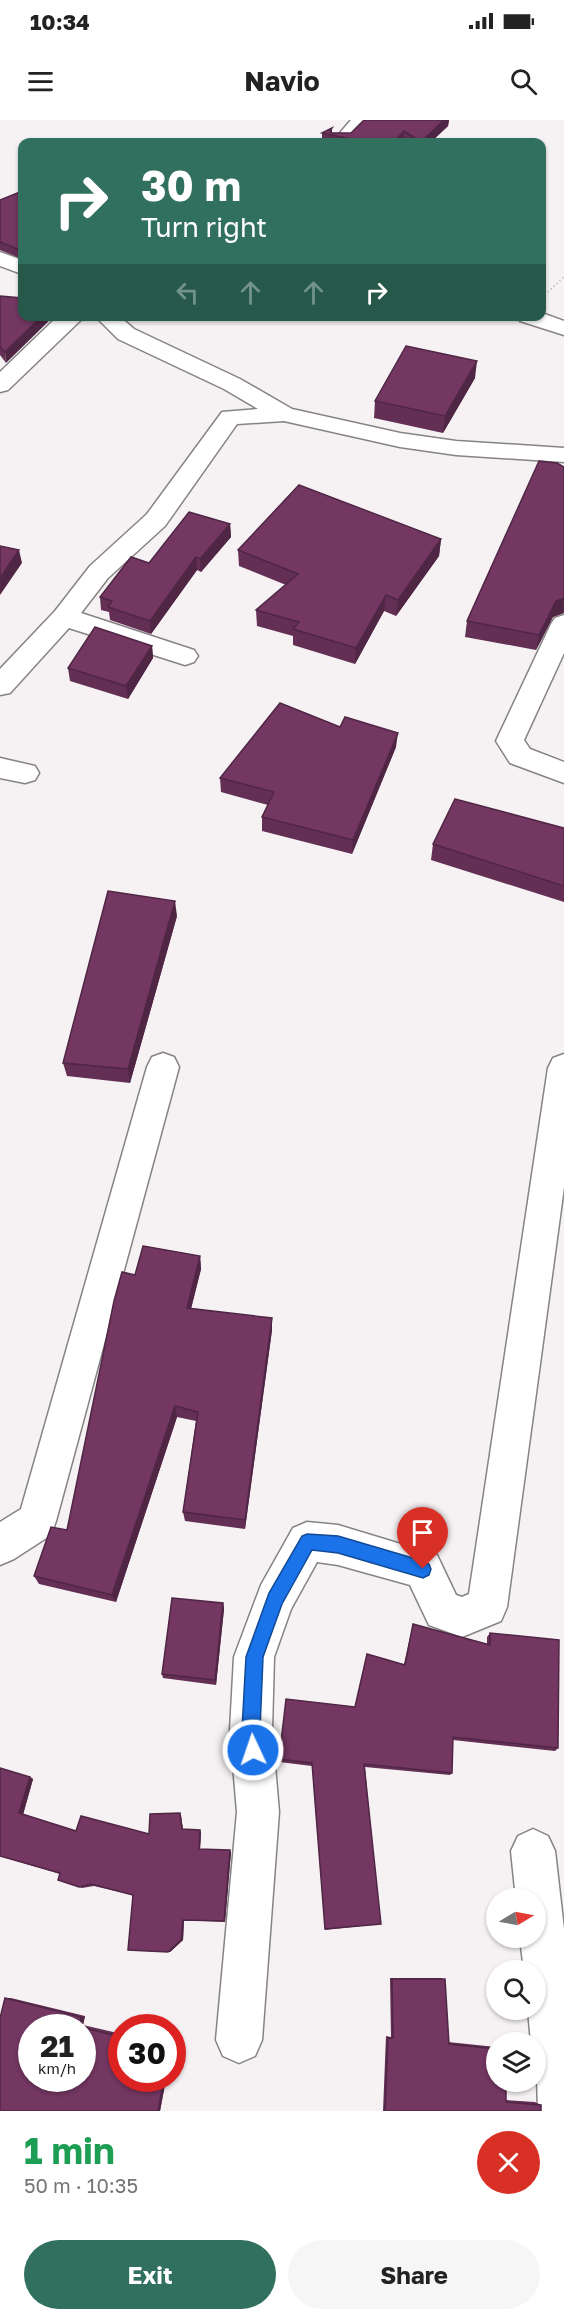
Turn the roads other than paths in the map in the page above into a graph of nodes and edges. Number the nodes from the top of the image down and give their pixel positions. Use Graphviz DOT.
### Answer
graph roads {
  1 [pos="361,120"];
  2 [pos="345,138"];
  3 [pos="0,258"];
  4 [pos="18,266"];
  5 [pos="65,321"];
  6 [pos="112,321"];
  7 [pos="543,321"];
  8 [pos="564,328"];
  9 [pos="0,385"];
  10 [pos="284,414"];
  11 [pos="564,455"];
  12 [pos="64,617"];
  13 [pos="564,624"];
  14 [pos="185,656"];
  15 [pos="2,683"];
  16 [pos="564,773"];
  17 [pos="164,1067"];
  18 [pos="564,1068"];
  19 [pos="0,1545"];
  20 [pos="533,1851"];
  21 [pos="239,2040"];
  22 [pos="562,2111"];
  1 -- 2 [label="street"];
  3 -- 4 [label="street"];
  5 -- 9 [label="street"];
  6 -- 10 [label="street"];
  7 -- 8 [label="street"];
  10 -- 11 [label="street"];
  10 -- 12 [label="street"];
  12 -- 14 [label="street"];
  12 -- 15 [label="street"];
  13 -- 16 [label="street"];
  17 -- 19 [label="street"];
  18 -- 21 [label="street"];
  20 -- 22 [label="street"];
}
